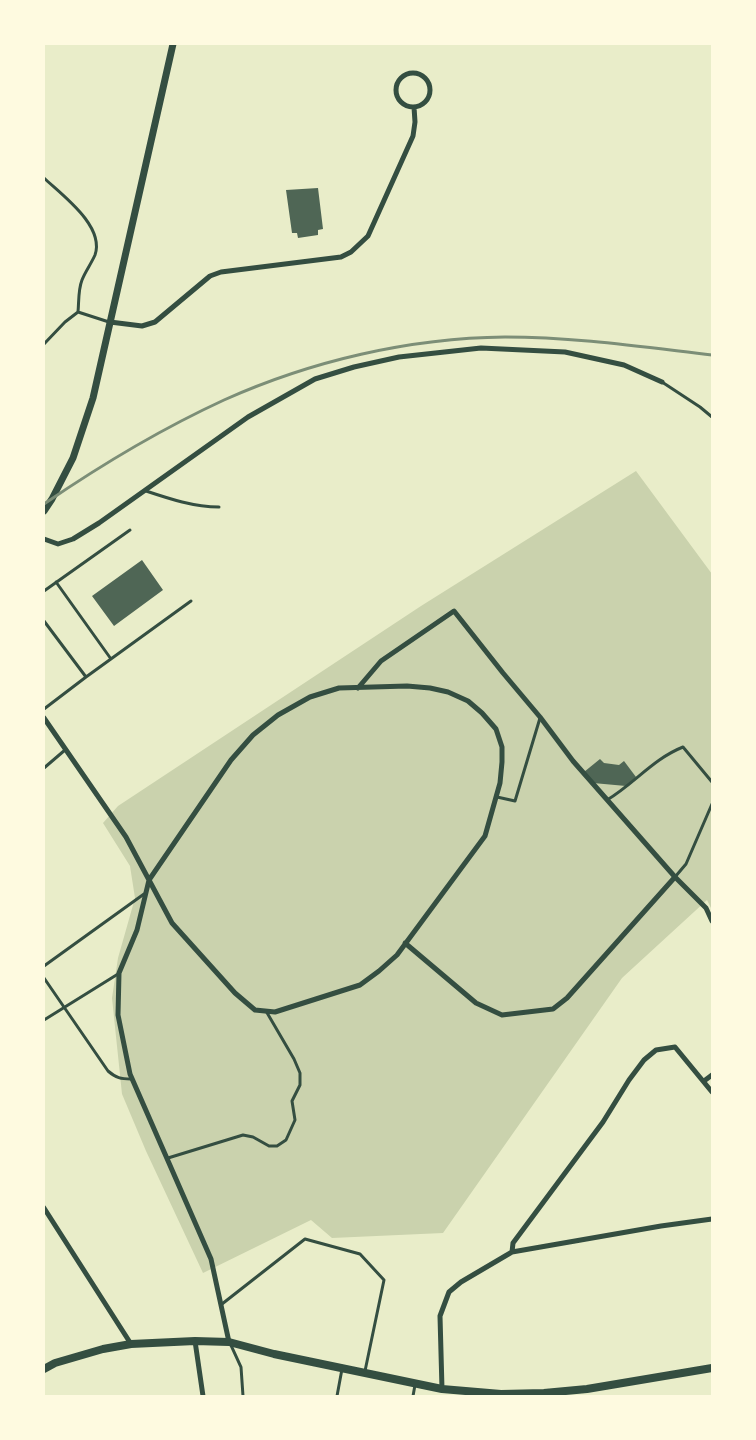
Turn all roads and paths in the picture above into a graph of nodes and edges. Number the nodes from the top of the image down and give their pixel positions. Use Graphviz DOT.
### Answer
graph roads {
  1 [pos="173,44"];
  2 [pos="414,106"];
  3 [pos="44,178"];
  4 [pos="78,312"];
  5 [pos="110,322"];
  6 [pos="44,344"];
  7 [pos="662,382"];
  8 [pos="712,417"];
  9 [pos="145,490"];
  10 [pos="219,507"];
  11 [pos="44,511"];
  12 [pos="130,530"];
  13 [pos="44,538"];
  14 [pos="56,582"];
  15 [pos="44,591"];
  16 [pos="191,601"];
  17 [pos="44,621"];
  18 [pos="111,659"];
  19 [pos="86,677"];
  20 [pos="358,688"];
  21 [pos="44,709"];
  22 [pos="540,717"];
  23 [pos="44,718"];
  24 [pos="65,750"];
  25 [pos="44,768"];
  26 [pos="712,782"];
  27 [pos="496,797"];
  28 [pos="608,800"];
  29 [pos="712,804"];
  30 [pos="675,877"];
  31 [pos="149,880"];
  32 [pos="146,892"];
  33 [pos="712,921"];
  34 [pos="405,944"];
  35 [pos="44,966"];
  36 [pos="119,973"];
  37 [pos="44,978"];
  38 [pos="64,1008"];
  39 [pos="266,1011"];
  40 [pos="44,1020"];
  41 [pos="712,1075"];
  42 [pos="132,1079"];
  43 [pos="704,1081"];
  44 [pos="712,1092"];
  45 [pos="167,1158"];
  46 [pos="44,1208"];
  47 [pos="712,1219"];
  48 [pos="512,1252"];
  49 [pos="221,1304"];
  50 [pos="195,1341"];
  51 [pos="230,1342"];
  52 [pos="131,1344"];
  53 [pos="44,1368"];
  54 [pos="342,1368"];
  55 [pos="712,1368"];
  56 [pos="364,1373"];
  57 [pos="415,1383"];
  58 [pos="442,1389"];
  59 [pos="203,1396"];
  60 [pos="243,1396"];
  61 [pos="337,1396"];
  62 [pos="413,1396"];
  1 -- 5 [label="street"];
  2 -- 2 [label="street"];
  2 -- 5 [label="street"];
  3 -- 4 [label="lane"];
  4 -- 5 [label="lane"];
  4 -- 6 [label="lane"];
  5 -- 11 [label="street"];
  7 -- 8 [label="lane"];
  7 -- 9 [label="street"];
  9 -- 10 [label="lane"];
  9 -- 13 [label="street"];
  12 -- 14 [label="lane"];
  14 -- 15 [label="lane"];
  14 -- 18 [label="lane"];
  16 -- 18 [label="lane"];
  17 -- 19 [label="lane"];
  18 -- 19 [label="lane"];
  19 -- 21 [label="lane"];
  20 -- 22 [label="street"];
  20 -- 27 [label="street"];
  20 -- 31 [label="street"];
  22 -- 27 [label="lane"];
  22 -- 28 [label="street"];
  23 -- 24 [label="street"];
  24 -- 25 [label="lane"];
  24 -- 31 [label="street"];
  26 -- 28 [label="lane"];
  27 -- 34 [label="street"];
  28 -- 30 [label="street"];
  29 -- 30 [label="lane"];
  30 -- 33 [label="street"];
  30 -- 34 [label="street"];
  31 -- 32 [label="street"];
  31 -- 39 [label="street"];
  32 -- 35 [label="lane"];
  32 -- 36 [label="street"];
  34 -- 39 [label="street"];
  36 -- 38 [label="lane"];
  36 -- 42 [label="street"];
  37 -- 38 [label="lane"];
  38 -- 40 [label="lane"];
  38 -- 42 [label="lane"];
  39 -- 45 [label="lane"];
  41 -- 43 [label="street"];
  42 -- 45 [label="street"];
  43 -- 44 [label="street"];
  43 -- 48 [label="street"];
  45 -- 49 [label="street"];
  46 -- 52 [label="street"];
  47 -- 48 [label="street"];
  48 -- 58 [label="street"];
  49 -- 51 [label="street"];
  49 -- 56 [label="lane"];
  50 -- 51 [label="main road"];
  50 -- 52 [label="main road"];
  50 -- 59 [label="street"];
  51 -- 54 [label="main road"];
  51 -- 60 [label="lane"];
  52 -- 53 [label="main road"];
  54 -- 56 [label="main road"];
  54 -- 61 [label="lane"];
  55 -- 58 [label="main road"];
  56 -- 57 [label="main road"];
  57 -- 58 [label="main road"];
  57 -- 62 [label="lane"];
}
